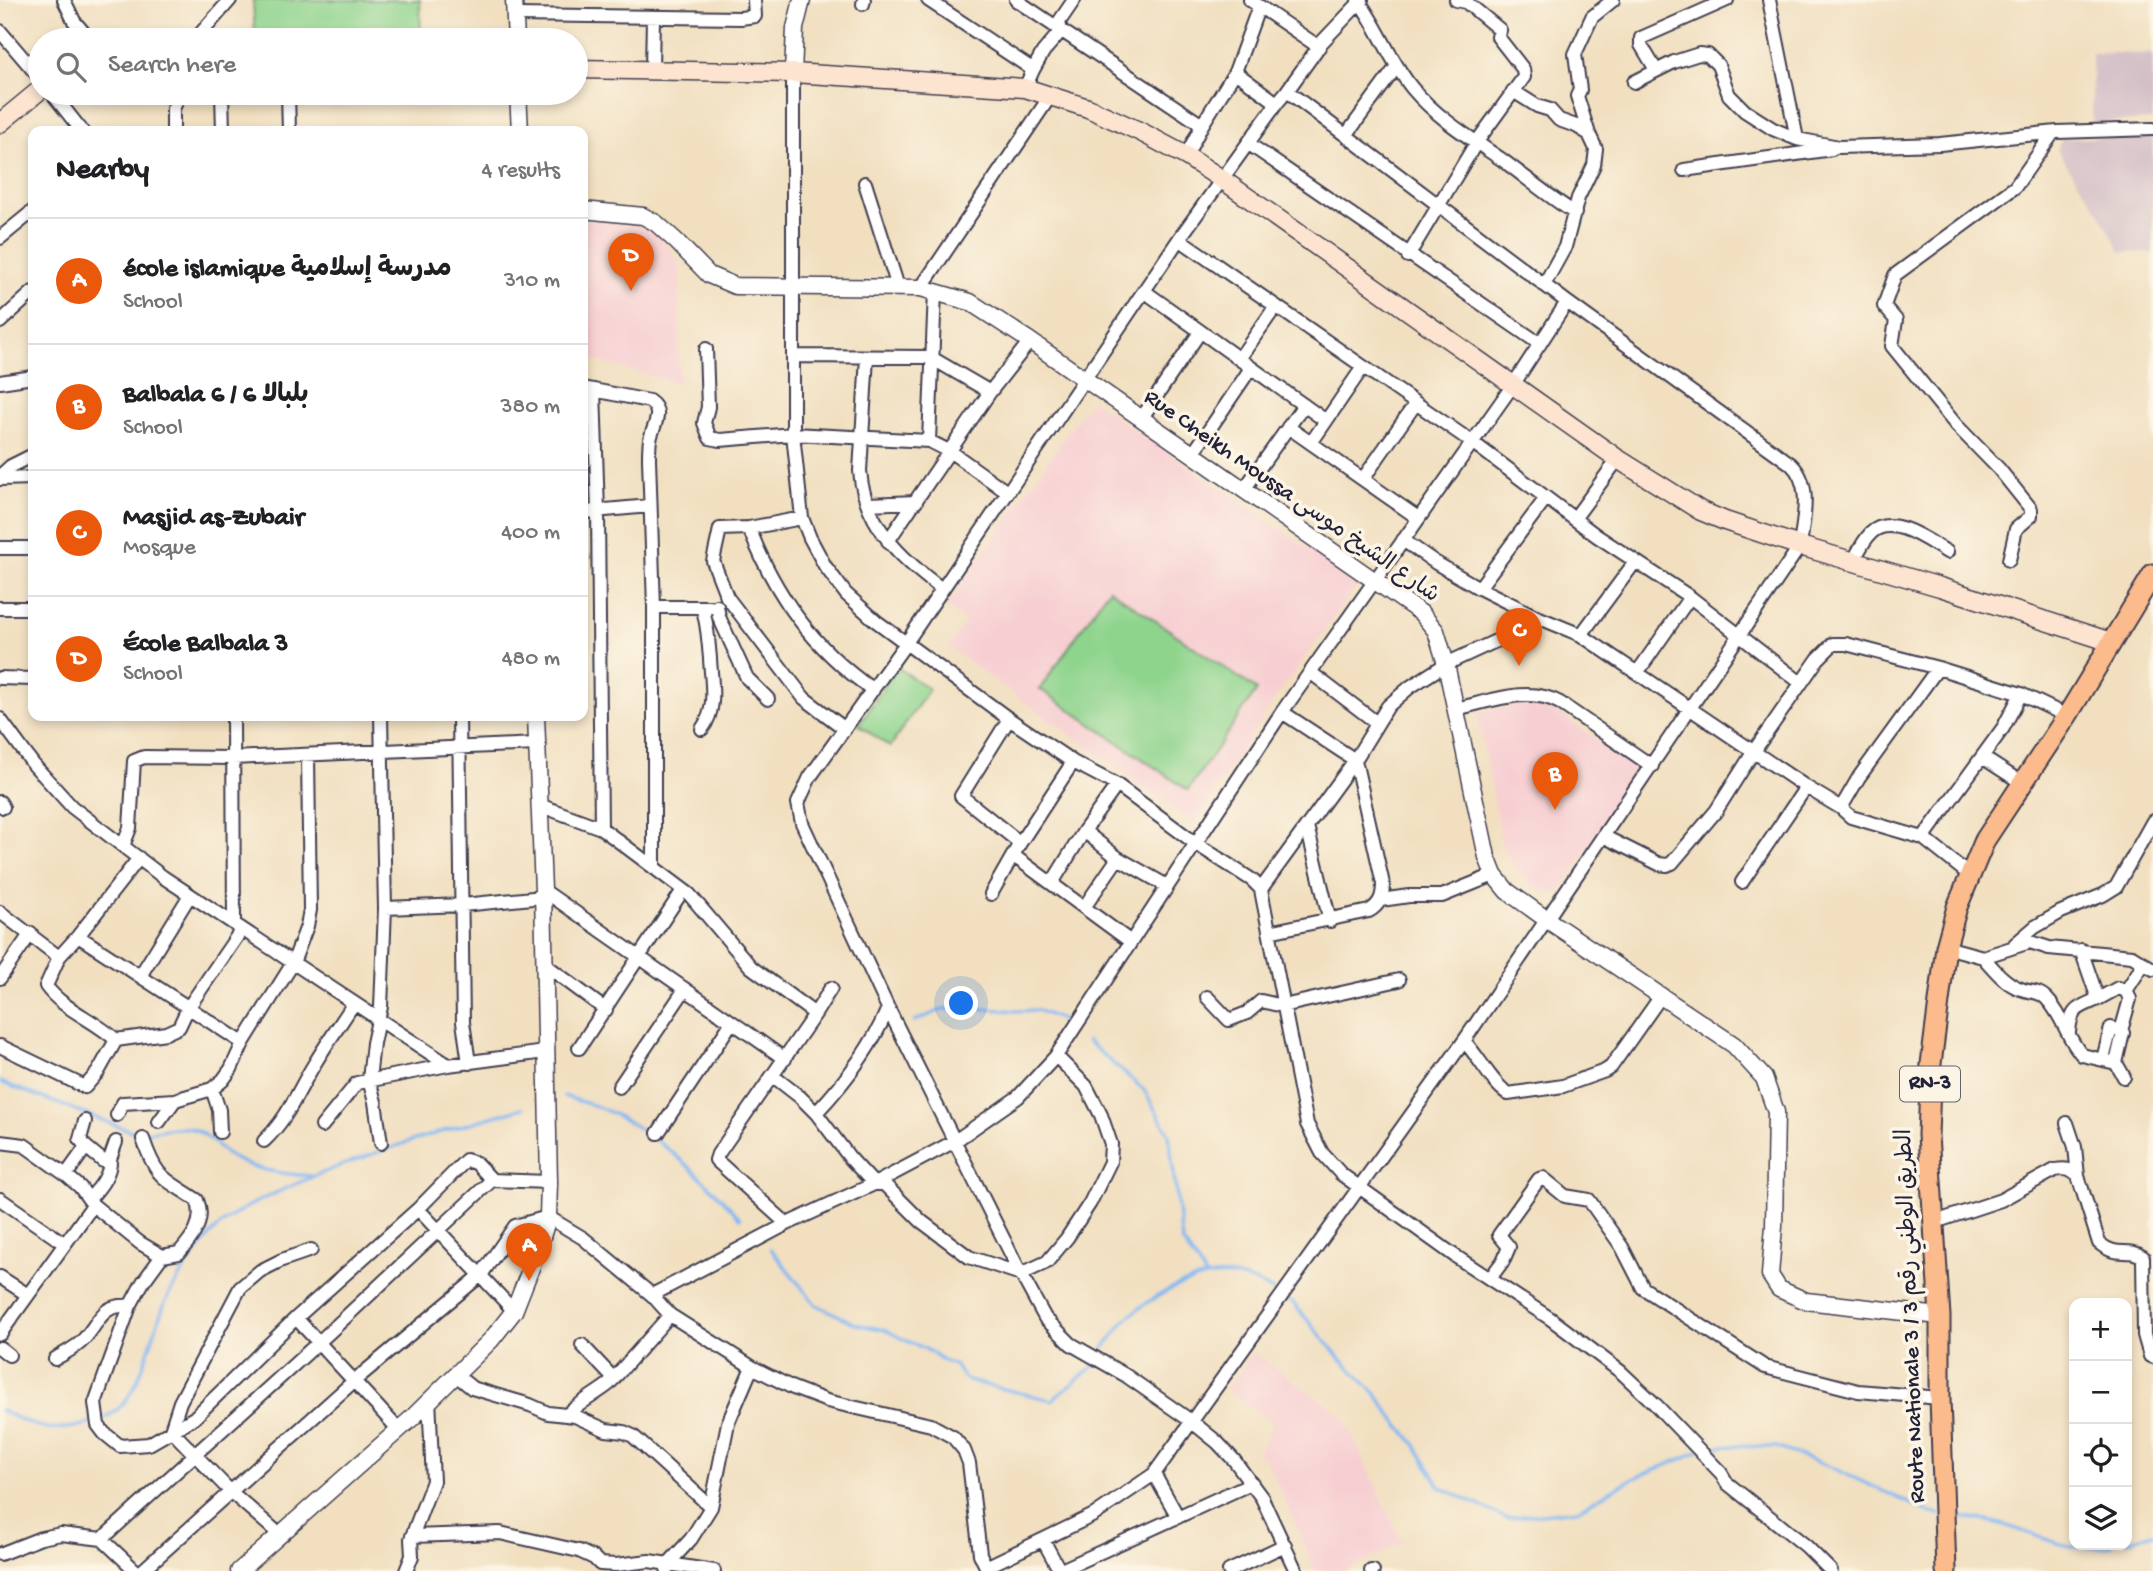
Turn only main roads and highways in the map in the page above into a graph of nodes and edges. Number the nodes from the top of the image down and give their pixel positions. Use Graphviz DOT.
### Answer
graph roads {
  1 [pos="588,69"];
  2 [pos="28,100"];
  3 [pos="0,123"];
  4 [pos="2153,574"];
  5 [pos="2112,642"];
  6 [pos="1946,1571"];
  1 -- 5 [label="main road"];
  2 -- 3 [label="main road"];
  4 -- 5 [label="highway, RN-3"];
  5 -- 6 [label="highway, Route Nationale 3 / الطريق الوطني رقم 3 / RN-3"];
}
